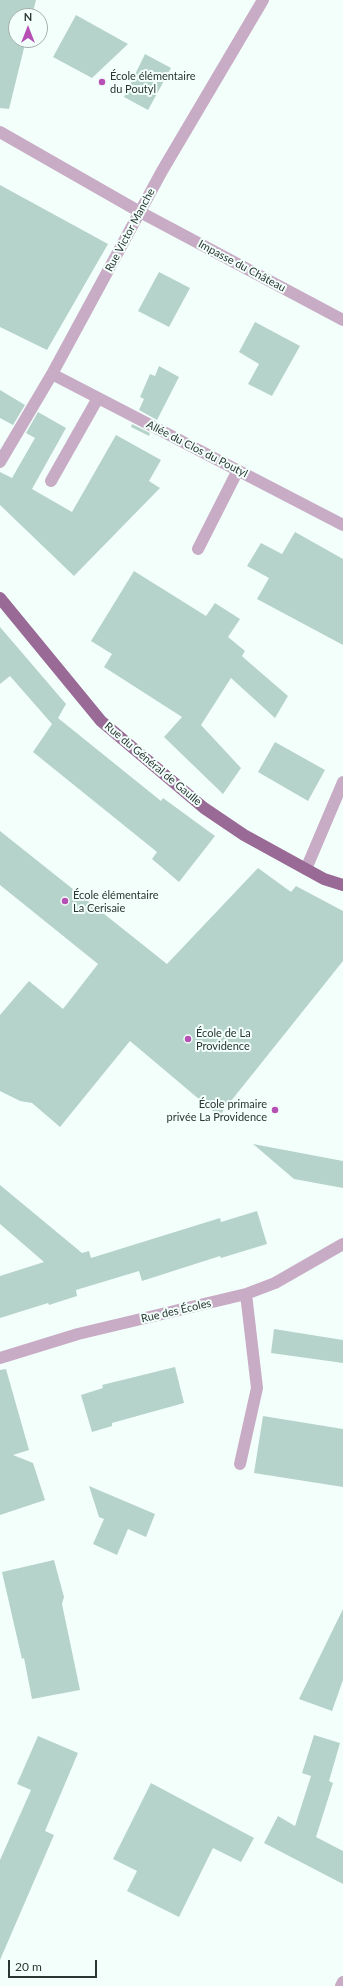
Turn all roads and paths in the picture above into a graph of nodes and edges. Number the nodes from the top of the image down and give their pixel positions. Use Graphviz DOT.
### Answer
graph roads {
  1 [pos="262,0"];
  2 [pos="0,132"];
  3 [pos="140,212"];
  4 [pos="343,320"];
  5 [pos="52,374"];
  6 [pos="98,398"];
  7 [pos="0,462"];
  8 [pos="238,470"];
  9 [pos="51,481"];
  10 [pos="343,525"];
  11 [pos="198,549"];
  12 [pos="0,598"];
  13 [pos="343,782"];
  14 [pos="306,869"];
  15 [pos="343,885"];
  16 [pos="343,1244"];
  17 [pos="246,1294"];
  18 [pos="0,1358"];
  19 [pos="240,1464"];
  20 [pos="343,1982"];
  21 [pos="341,1986"];
  1 -- 3 [label="street, Rue Victor Manche"];
  2 -- 3 [label="street, Impasse du Château"];
  3 -- 4 [label="street, Impasse du Château"];
  3 -- 5 [label="street, Rue Victor Manche"];
  5 -- 6 [label="street, Allée du Clos du Poutyl"];
  5 -- 7 [label="street, Rue Victor Manche"];
  6 -- 8 [label="street, Allée du Clos du Poutyl"];
  6 -- 9 [label="street"];
  8 -- 10 [label="street, Allée du Clos du Poutyl"];
  8 -- 11 [label="street"];
  12 -- 14 [label="main road, Rue du Général de Gaulle"];
  13 -- 14 [label="street"];
  14 -- 15 [label="main road, Rue du Général de Gaulle"];
  16 -- 17 [label="street, Rue des Écoles"];
  17 -- 18 [label="street, Rue des Écoles"];
  17 -- 19 [label="street"];
  20 -- 21 [label="street"];
}
